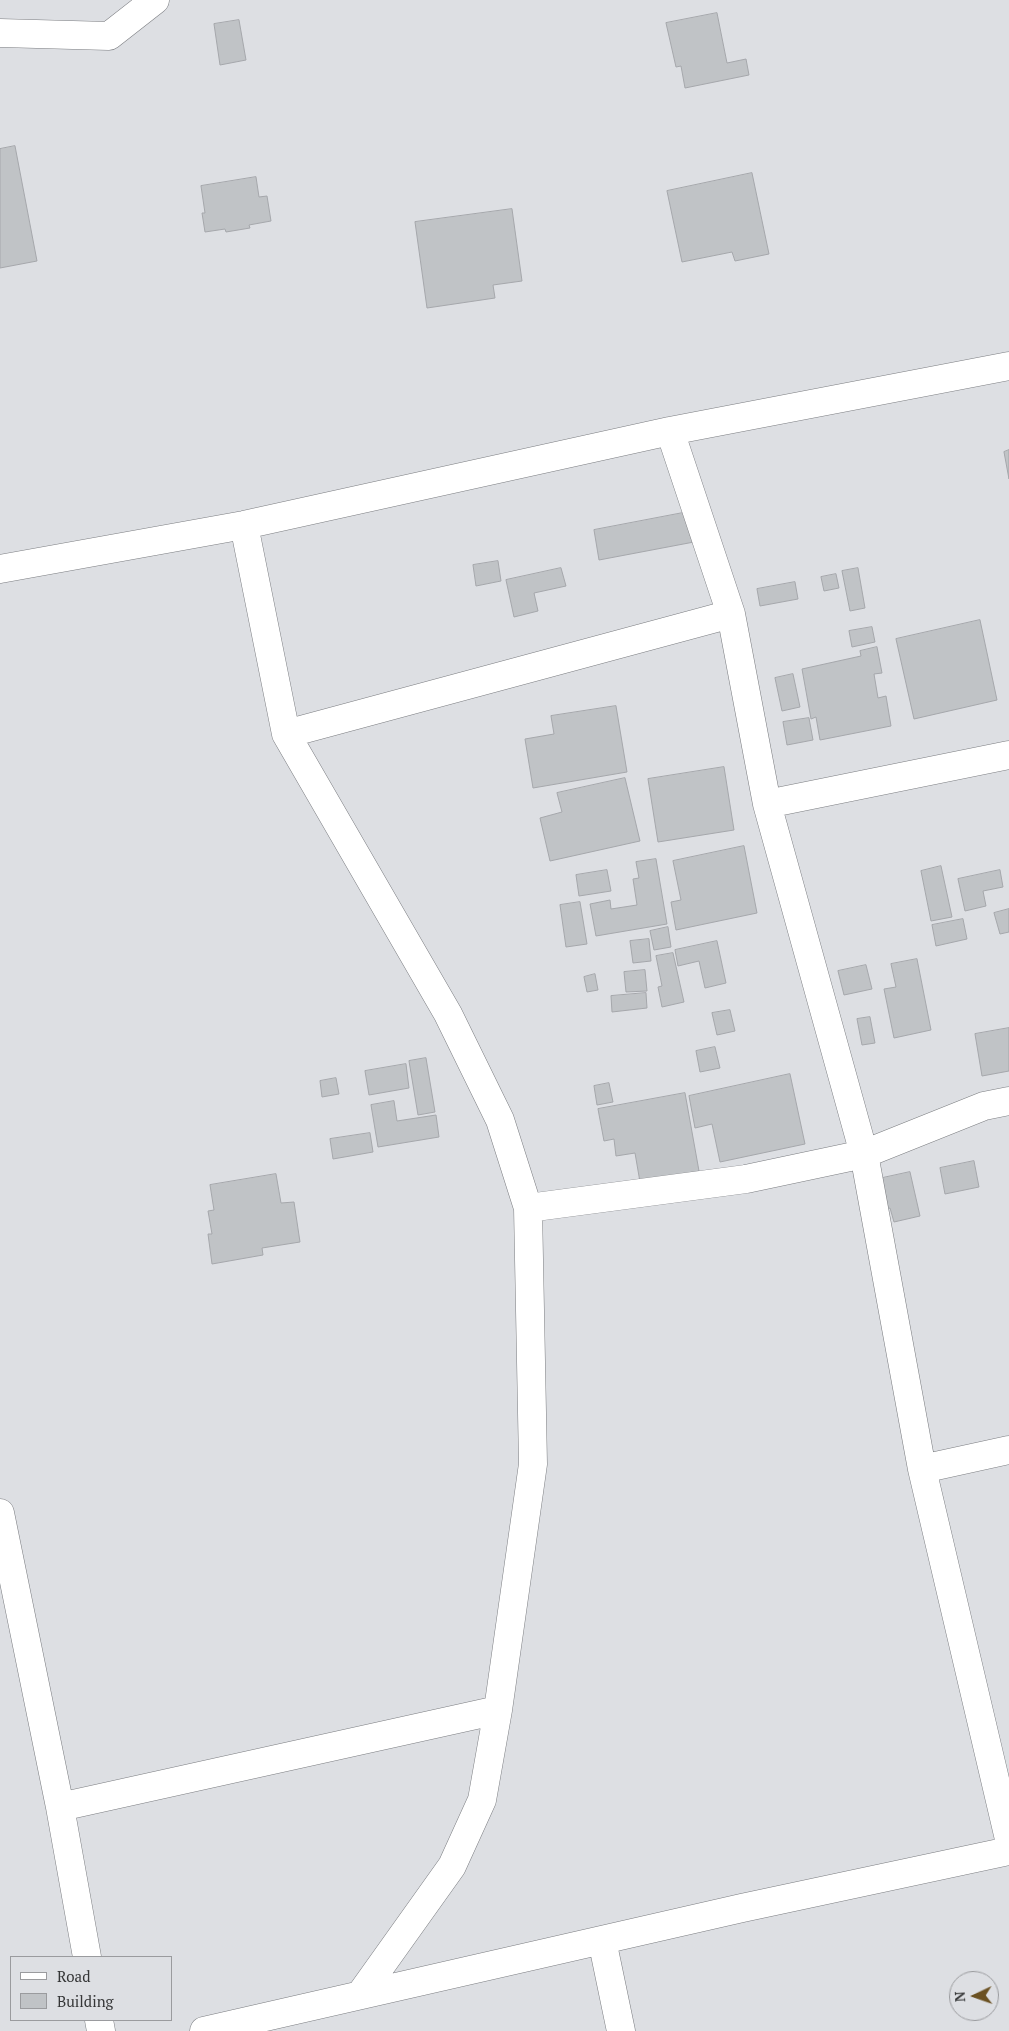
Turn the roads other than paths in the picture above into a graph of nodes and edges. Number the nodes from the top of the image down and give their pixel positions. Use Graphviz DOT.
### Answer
graph roads {
  1 [pos="155,0"];
  2 [pos="0,32"];
  3 [pos="1009,366"];
  4 [pos="670,431"];
  5 [pos="244,525"];
  6 [pos="0,569"];
  7 [pos="731,614"];
  8 [pos="286,734"];
  9 [pos="1009,756"];
  10 [pos="767,804"];
  11 [pos="1009,1101"];
  12 [pos="864,1154"];
  13 [pos="528,1208"];
  14 [pos="1009,1450"];
  15 [pos="922,1469"];
  16 [pos="0,1513"];
  17 [pos="498,1710"];
  18 [pos="60,1807"];
  19 [pos="1009,1839"];
  20 [pos="1009,1851"];
  21 [pos="602,1940"];
  22 [pos="87,1956"];
  23 [pos="360,1996"];
  24 [pos="204,2031"];
  25 [pos="620,2031"];
  1 -- 2 [label="street"];
  3 -- 4 [label="street"];
  4 -- 5 [label="street"];
  4 -- 7 [label="street"];
  5 -- 6 [label="street"];
  5 -- 8 [label="street"];
  7 -- 8 [label="street"];
  7 -- 10 [label="street"];
  8 -- 13 [label="street"];
  9 -- 10 [label="street"];
  10 -- 12 [label="street"];
  11 -- 12 [label="street"];
  12 -- 13 [label="street"];
  12 -- 15 [label="street"];
  13 -- 17 [label="street"];
  14 -- 15 [label="street"];
  15 -- 19 [label="street"];
  16 -- 18 [label="street"];
  17 -- 18 [label="street"];
  17 -- 23 [label="street"];
  18 -- 22 [label="street"];
  20 -- 21 [label="street"];
  21 -- 23 [label="street"];
  21 -- 25 [label="street"];
  23 -- 24 [label="street"];
}
